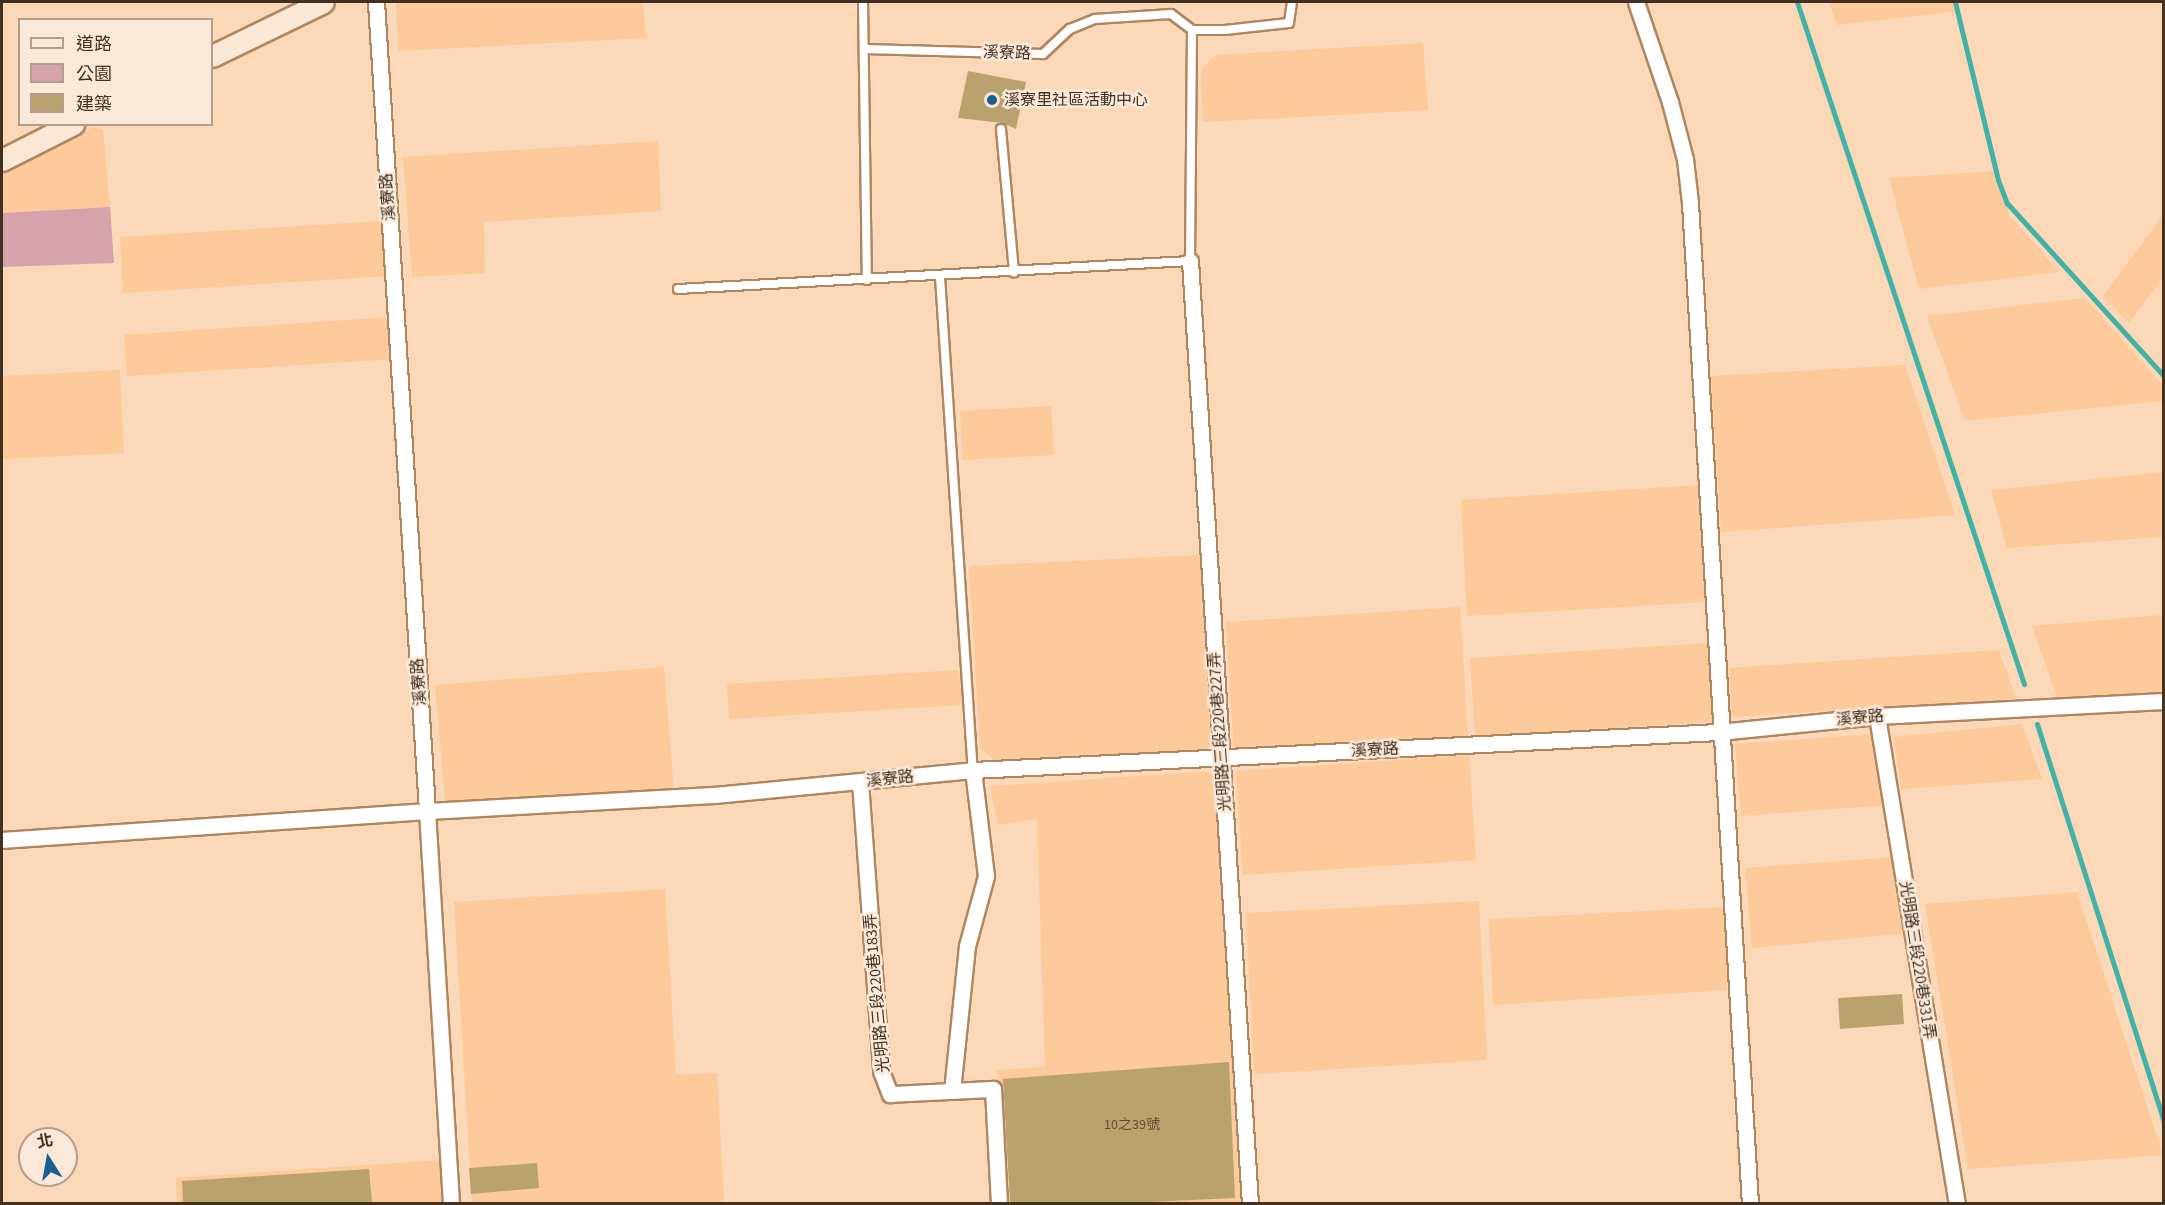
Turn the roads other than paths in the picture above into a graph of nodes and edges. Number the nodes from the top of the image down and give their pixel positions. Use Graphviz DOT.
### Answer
graph roads {
  1 [pos="323,2"];
  2 [pos="376,2"];
  3 [pos="862,2"];
  4 [pos="1292,2"];
  5 [pos="1636,2"];
  6 [pos="1192,30"];
  7 [pos="865,49"];
  8 [pos="213,56"];
  9 [pos="69,126"];
  10 [pos="1001,129"];
  11 [pos="2,160"];
  12 [pos="1190,261"];
  13 [pos="1014,272"];
  14 [pos="940,277"];
  15 [pos="867,280"];
  16 [pos="678,290"];
  17 [pos="2163,701"];
  18 [pos="1877,716"];
  19 [pos="1719,732"];
  20 [pos="1222,758"];
  21 [pos="973,770"];
  22 [pos="860,782"];
  23 [pos="427,811"];
  24 [pos="2,840"];
  25 [pos="952,1091"];
  26 [pos="451,1203"];
  27 [pos="999,1203"];
  28 [pos="1250,1203"];
  29 [pos="1750,1203"];
  30 [pos="1958,1203"];
  1 -- 8 [label="street"];
  2 -- 23 [label="street, 溪寮路"];
  3 -- 7 [label="lane"];
  4 -- 6 [label="lane"];
  5 -- 19 [label="street"];
  6 -- 7 [label="lane, 溪寮路"];
  6 -- 12 [label="lane"];
  7 -- 15 [label="lane"];
  9 -- 11 [label="street"];
  10 -- 13 [label="lane"];
  12 -- 13 [label="lane"];
  12 -- 20 [label="street, 光明路三段220巷227弄"];
  13 -- 14 [label="lane"];
  14 -- 15 [label="lane"];
  14 -- 21 [label="lane"];
  15 -- 16 [label="lane"];
  17 -- 18 [label="street, 溪寮路"];
  18 -- 19 [label="street, 溪寮路"];
  18 -- 30 [label="street, 光明路三段220巷331弄"];
  19 -- 20 [label="street, 溪寮路"];
  19 -- 29 [label="street"];
  20 -- 21 [label="street, 溪寮路"];
  20 -- 28 [label="street, 光明路三段220巷227弄"];
  21 -- 22 [label="street, 溪寮路"];
  21 -- 25 [label="street"];
  22 -- 23 [label="street, 溪寮路"];
  22 -- 25 [label="street, 光明路三段220巷183弄"];
  23 -- 24 [label="street"];
  23 -- 26 [label="street"];
  25 -- 27 [label="street, 光明路三段220巷183弄"];
}
